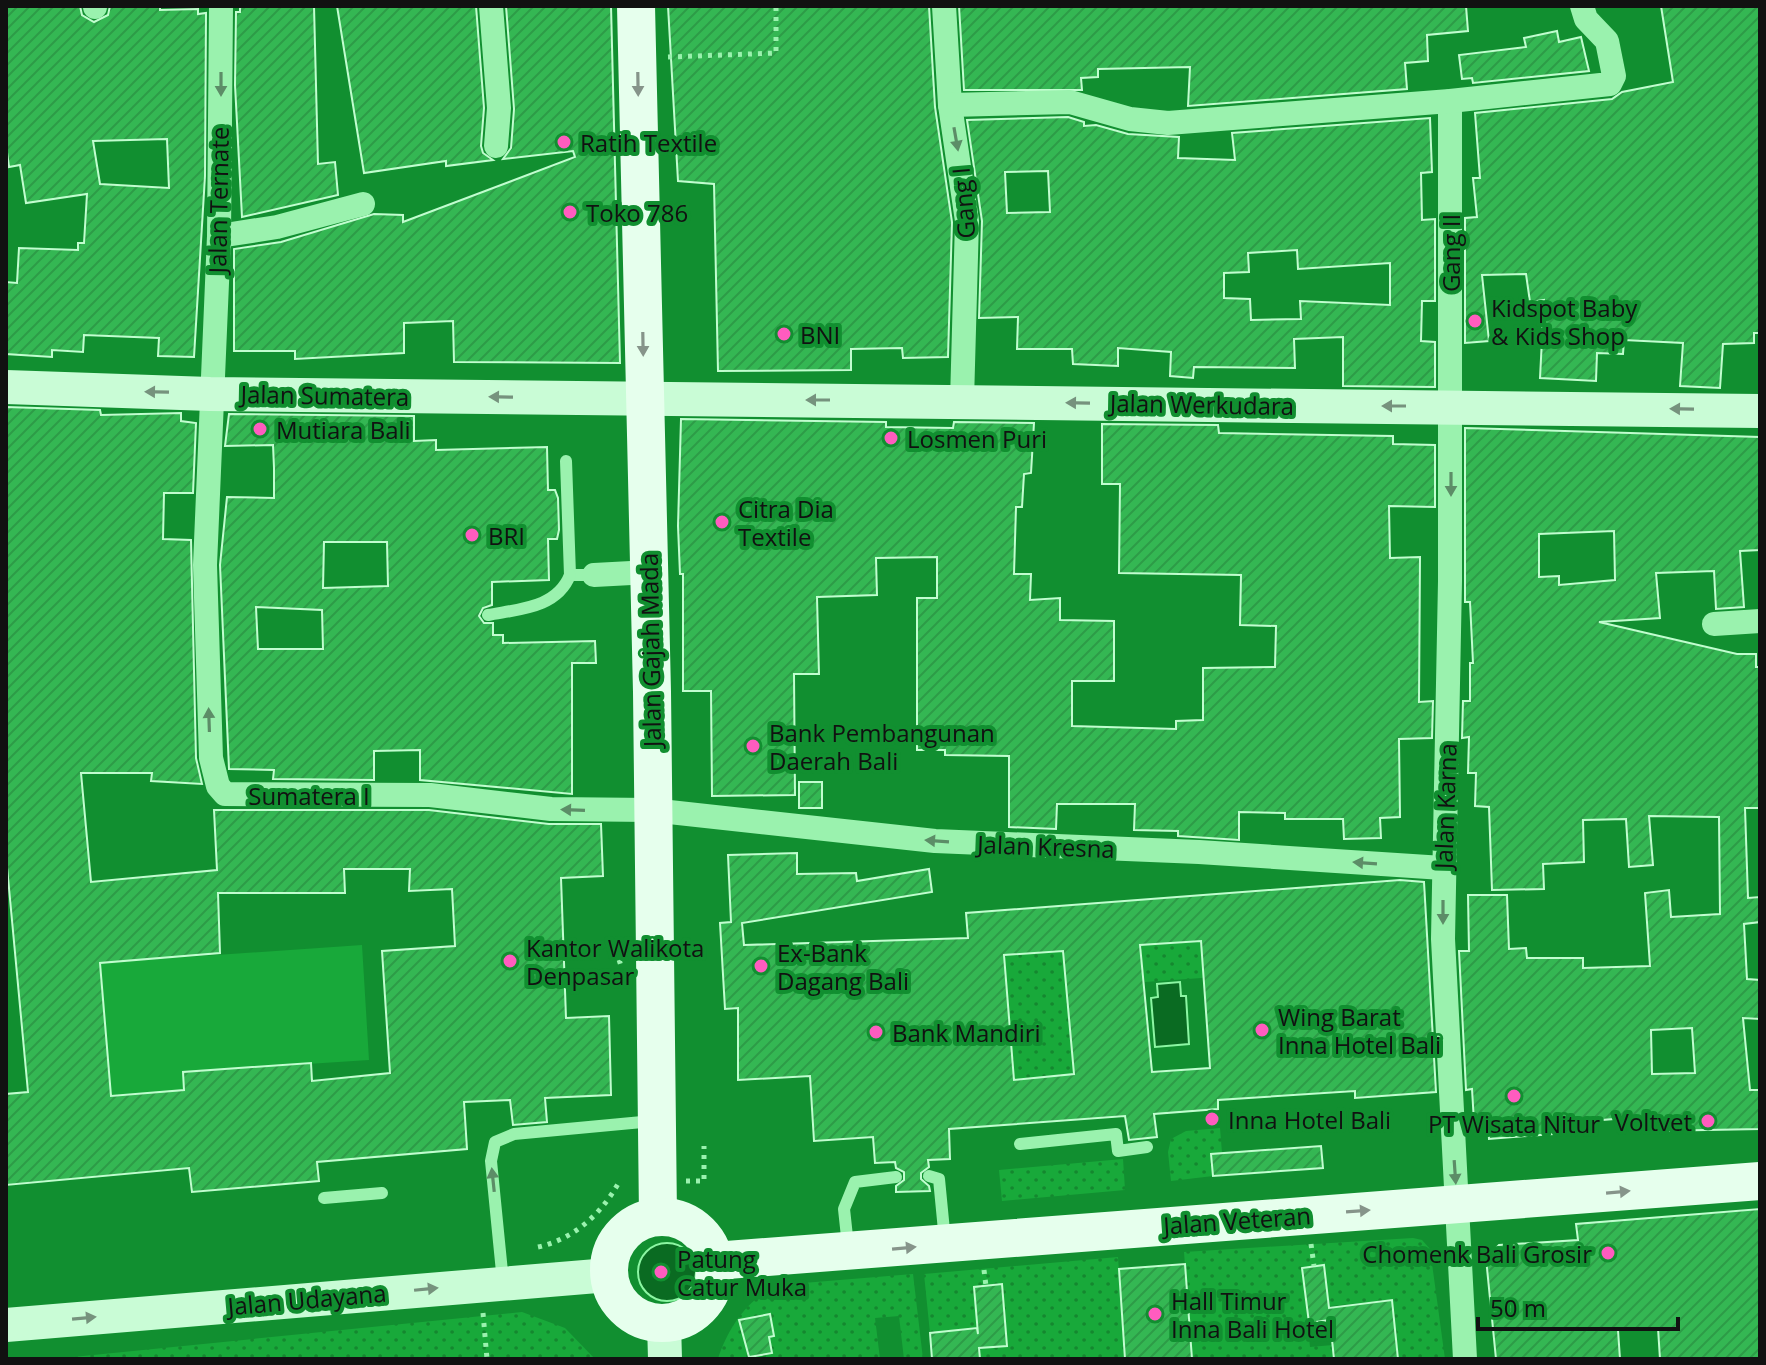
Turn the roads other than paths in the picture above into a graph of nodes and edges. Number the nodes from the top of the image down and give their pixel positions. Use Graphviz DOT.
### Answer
graph roads {
  1 [pos="221,6"];
  2 [pos="491,6"];
  3 [pos="636,6"];
  4 [pos="944,6"];
  5 [pos="1582,6"];
  6 [pos="1450,101"];
  7 [pos="950,105"];
  8 [pos="496,146"];
  9 [pos="363,204"];
  10 [pos="219,236"];
  11 [pos="6,387"];
  12 [pos="210,394"];
  13 [pos="644,398"];
  14 [pos="962,401"];
  15 [pos="1451,406"];
  16 [pos="1760,411"];
  17 [pos="566,461"];
  18 [pos="650,572"];
  19 [pos="582,575"];
  20 [pos="488,615"];
  21 [pos="1760,621"];
  22 [pos="1714,624"];
  23 [pos="651,810"];
  24 [pos="1443,868"];
  25 [pos="656,1120"];
  26 [pos="1020,1144"];
  27 [pos="1147,1147"];
  28 [pos="929,1176"];
  29 [pos="896,1177"];
  30 [pos="1760,1181"];
  31 [pos="382,1193"];
  32 [pos="324,1198"];
  33 [pos="1457,1205"];
  34 [pos="658,1216"];
  35 [pos="946,1244"];
  36 [pos="848,1252"];
  37 [pos="714,1261"];
  38 [pos="609,1275"];
  39 [pos="503,1282"];
  40 [pos="6,1325"];
  41 [pos="665,1341"];
  42 [pos="1465,1359"];
  1 -- 10 [label="street, Jalan Ternate, one-way"];
  2 -- 8 [label="street"];
  3 -- 13 [label="main road, Jalan Gajah Mada, one-way"];
  4 -- 7 [label="street, Gang I"];
  5 -- 6 [label="street"];
  6 -- 7 [label="street"];
  6 -- 15 [label="street, Gang II"];
  7 -- 14 [label="street, Gang I, one-way"];
  9 -- 10 [label="street"];
  10 -- 12 [label="street, Jalan Ternate"];
  12 -- 11 [label="street, Jalan Sumatera, one-way"];
  13 -- 12 [label="street, Jalan Sumatera, one-way"];
  23 -- 12 [label="street, Sumatera I, one-way"];
  14 -- 13 [label="street, Jalan Werkudara, one-way"];
  13 -- 18 [label="main road, Jalan Gajah Mada"];
  15 -- 14 [label="street, Jalan Werkudara, one-way"];
  16 -- 15 [label="street, Jalan Werkudara, one-way"];
  15 -- 24 [label="street, Jalan Karna, one-way"];
  17 -- 19 [label="lane"];
  18 -- 19 [label="street"];
  18 -- 23 [label="main road, Jalan Gajah Mada"];
  19 -- 20 [label="lane"];
  21 -- 22 [label="street"];
  24 -- 23 [label="street, Jalan Kresna, one-way"];
  23 -- 25 [label="main road, Jalan Gajah Mada"];
  24 -- 33 [label="street, Jalan Karna, one-way"];
  25 -- 34 [label="main road, Jalan Gajah Mada"];
  39 -- 25 [label="lane, one-way"];
  26 -- 27 [label="lane"];
  28 -- 35 [label="lane"];
  29 -- 36 [label="lane"];
  33 -- 30 [label="main road, Jalan Veteran, one-way"];
  31 -- 32 [label="lane"];
  35 -- 33 [label="main road, Jalan Veteran, one-way"];
  33 -- 42 [label="street, Jalan Karna"];
  34 -- 37 [label="main road"];
  34 -- 38 [label="main road"];
  36 -- 35 [label="main road, Jalan Veteran, one-way"];
  36 -- 37 [label="main road, Jalan Veteran"];
  37 -- 41 [label="main road"];
  38 -- 39 [label="street, Jalan Udayana"];
  38 -- 41 [label="main road"];
  40 -- 39 [label="street, Jalan Udayana, one-way"];
}
